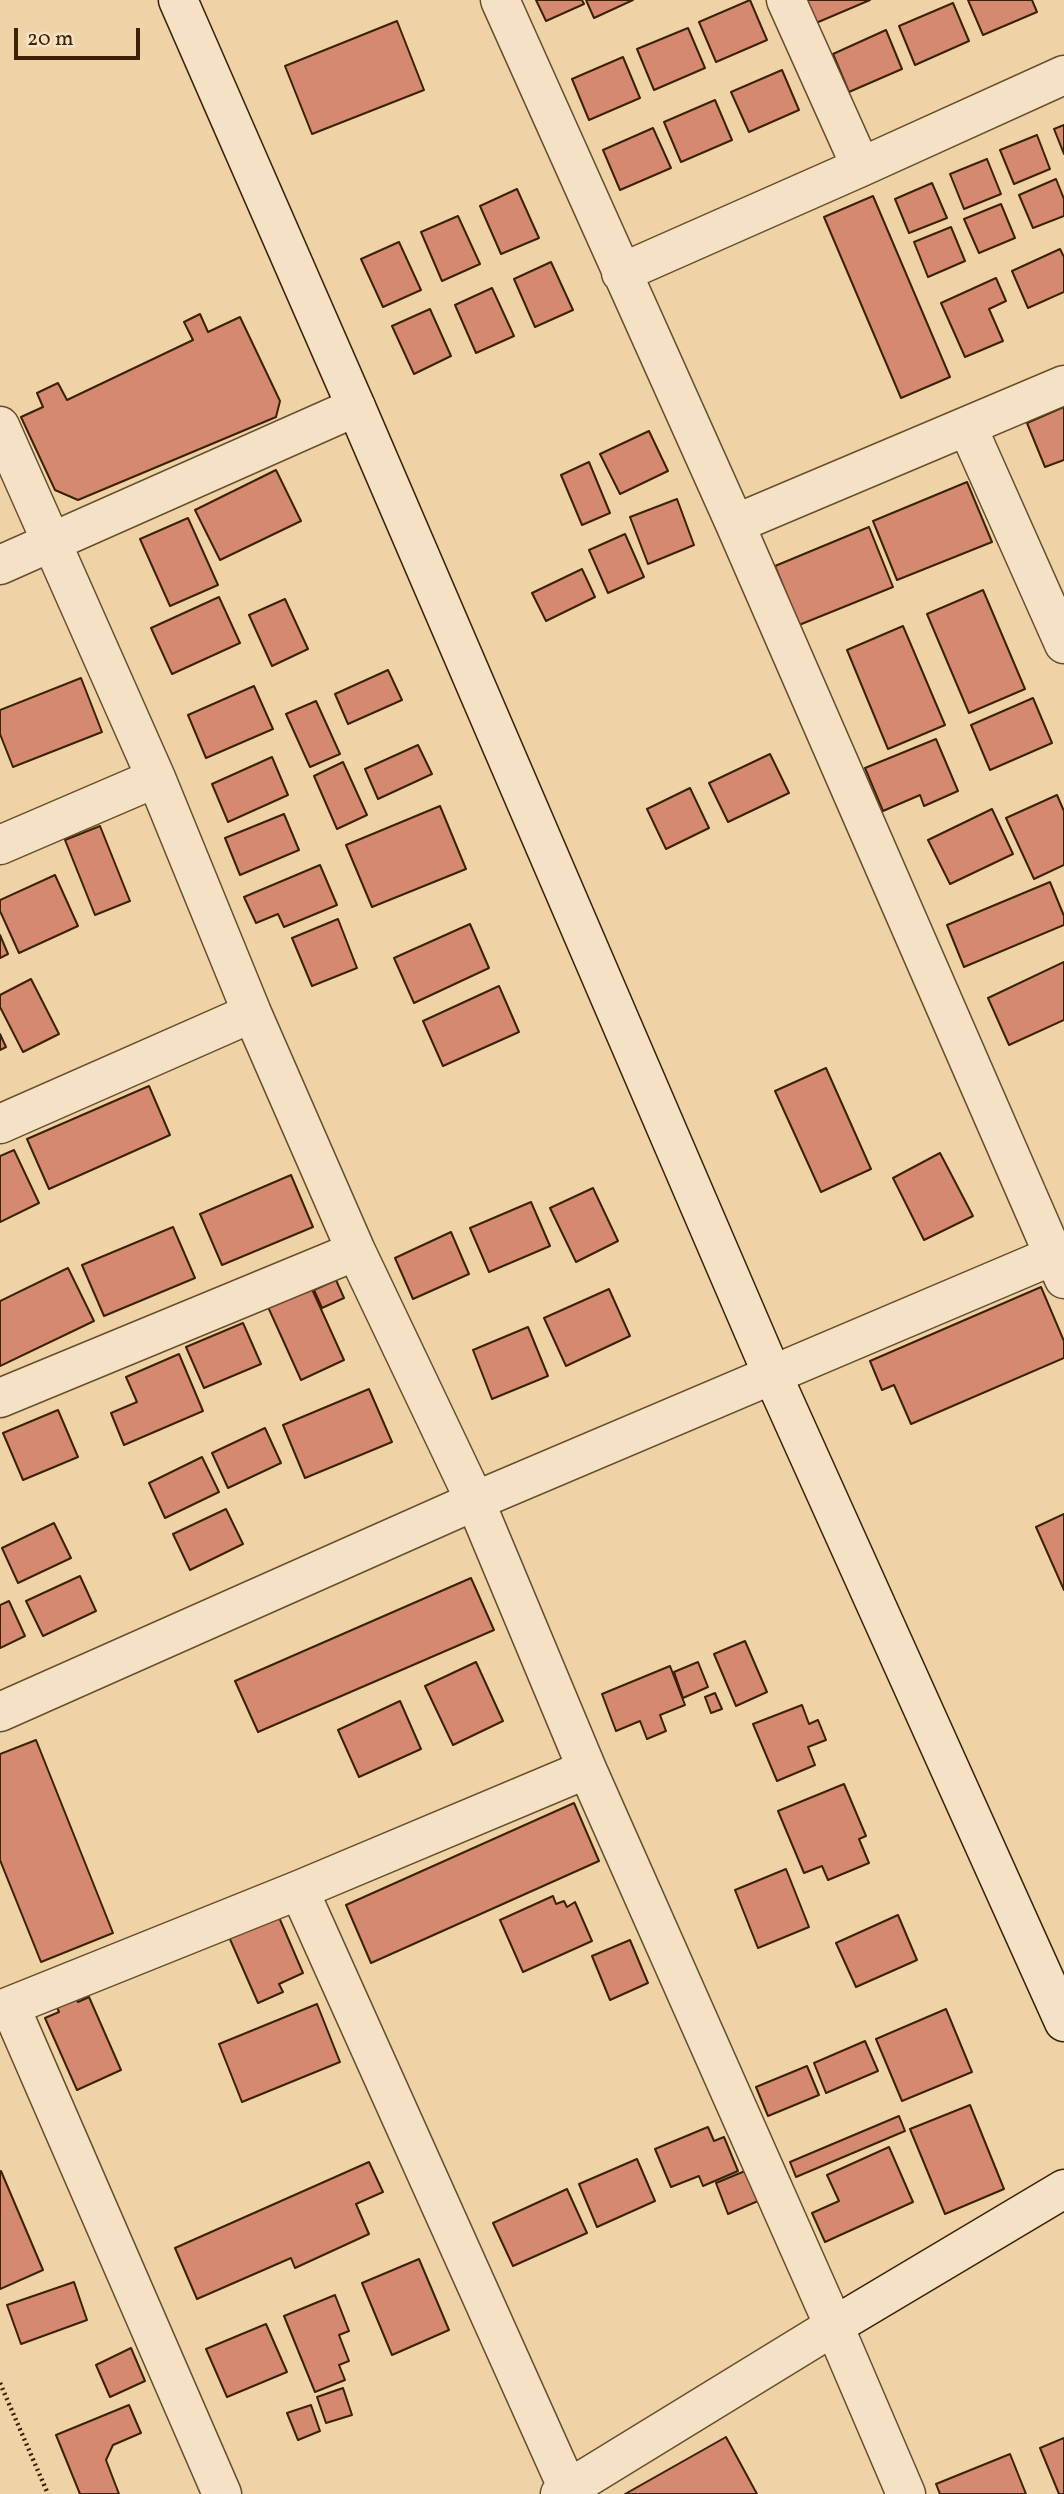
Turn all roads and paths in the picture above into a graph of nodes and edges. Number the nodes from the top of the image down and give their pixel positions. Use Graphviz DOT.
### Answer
graph roads {
  1 [pos="178,0"];
  2 [pos="500,0"];
  3 [pos="786,0"];
  4 [pos="1064,75"];
  5 [pos="861,167"];
  6 [pos="621,273"];
  7 [pos="1064,385"];
  8 [pos="356,407"];
  9 [pos="0,426"];
  10 [pos="967,426"];
  11 [pos="735,524"];
  12 [pos="51,543"];
  13 [pos="0,565"];
  14 [pos="1064,644"];
  15 [pos="156,778"];
  16 [pos="0,845"];
  17 [pos="253,1013"];
  18 [pos="0,1124"];
  19 [pos="356,1251"];
  20 [pos="1060,1262"];
  21 [pos="772,1374"];
  22 [pos="0,1398"];
  23 [pos="475,1501"];
  24 [pos="0,1712"];
  25 [pos="587,1769"];
  26 [pos="299,1890"];
  27 [pos="5,2008"];
  28 [pos="1064,2022"];
  29 [pos="1064,2189"];
  30 [pos="834,2326"];
  31 [pos="0,2382"];
  32 [pos="564,2492"];
  33 [pos="48,2494"];
  34 [pos="222,2494"];
  35 [pos="906,2494"];
  1 -- 8 [label="street"];
  2 -- 6 [label="street"];
  3 -- 5 [label="street"];
  4 -- 5 [label="street"];
  5 -- 6 [label="street"];
  6 -- 11 [label="street"];
  7 -- 10 [label="street"];
  8 -- 12 [label="street"];
  8 -- 21 [label="street"];
  9 -- 12 [label="street"];
  10 -- 11 [label="street"];
  10 -- 14 [label="street"];
  11 -- 20 [label="street"];
  12 -- 13 [label="street"];
  12 -- 15 [label="street"];
  15 -- 16 [label="street"];
  15 -- 17 [label="street"];
  17 -- 18 [label="street"];
  17 -- 19 [label="street"];
  19 -- 22 [label="street"];
  19 -- 23 [label="street"];
  20 -- 21 [label="street"];
  21 -- 23 [label="street"];
  21 -- 28 [label="street"];
  23 -- 24 [label="street"];
  23 -- 25 [label="street"];
  25 -- 26 [label="street"];
  25 -- 30 [label="street"];
  26 -- 27 [label="street"];
  26 -- 32 [label="street"];
  27 -- 34 [label="street"];
  29 -- 30 [label="street"];
  30 -- 32 [label="street"];
  30 -- 35 [label="street"];
  31 -- 33 [label="path"];
}
